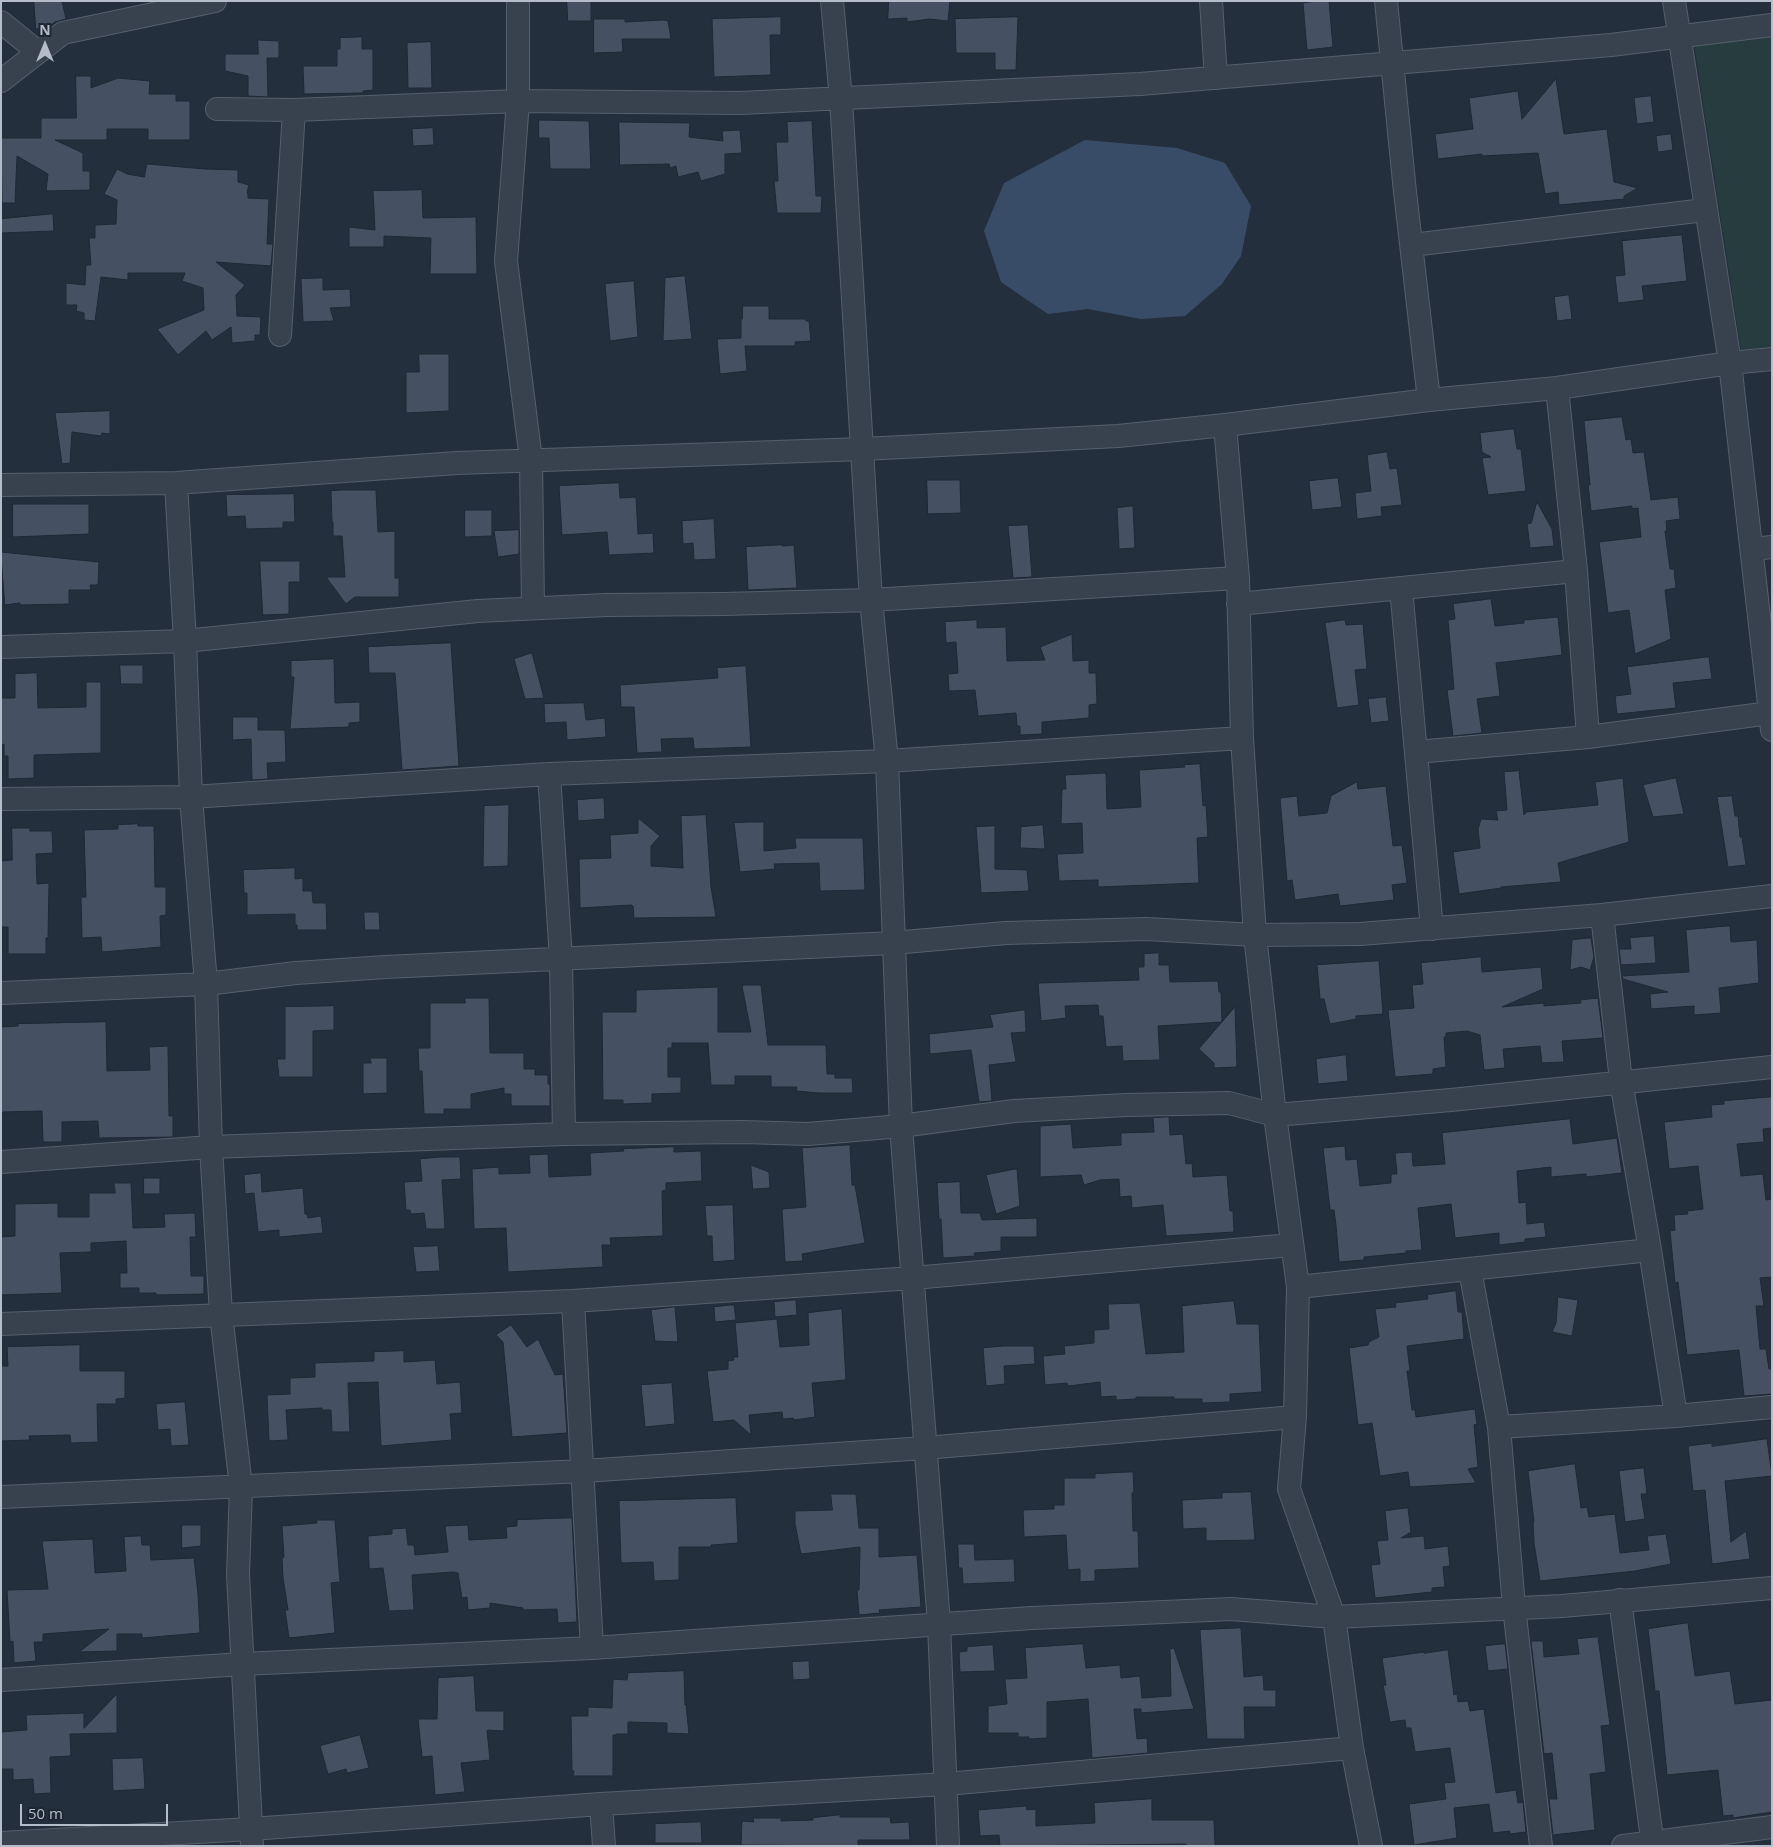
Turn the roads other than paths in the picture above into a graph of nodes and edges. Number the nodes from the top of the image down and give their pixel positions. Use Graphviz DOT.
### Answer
graph roads {
  1 [pos="215,1"];
  2 [pos="518,1"];
  3 [pos="832,1"];
  4 [pos="1211,1"];
  5 [pos="1386,1"];
  6 [pos="1674,1"];
  7 [pos="1,22"];
  8 [pos="1772,25"];
  9 [pos="1679,38"];
  10 [pos="38,52"];
  11 [pos="1391,64"];
  12 [pos="1216,78"];
  13 [pos="1,80"];
  14 [pos="841,99"];
  15 [pos="518,101"];
  16 [pos="217,109"];
  17 [pos="294,110"];
  18 [pos="1705,210"];
  19 [pos="1412,245"];
  20 [pos="280,335"];
  21 [pos="1772,359"];
  22 [pos="1730,363"];
  23 [pos="1557,388"];
  24 [pos="1429,400"];
  25 [pos="1225,425"];
  26 [pos="863,449"];
  27 [pos="531,460"];
  28 [pos="176,483"];
  29 [pos="1,485"];
  30 [pos="1762,548"];
  31 [pos="1576,571"];
  32 [pos="1238,578"];
  33 [pos="1401,588"];
  34 [pos="871,600"];
  35 [pos="1238,604"];
  36 [pos="533,608"];
  37 [pos="185,641"];
  38 [pos="1,647"];
  39 [pos="1771,721"];
  40 [pos="1588,737"];
  41 [pos="1242,738"];
  42 [pos="1416,752"];
  43 [pos="887,761"];
  44 [pos="548,774"];
  45 [pos="191,796"];
  46 [pos="1,799"];
  47 [pos="1772,896"];
  48 [pos="1602,915"];
  49 [pos="1432,929"];
  50 [pos="1255,935"];
  51 [pos="893,943"];
  52 [pos="561,959"];
  53 [pos="206,984"];
  54 [pos="1,993"];
  55 [pos="1772,1067"];
  56 [pos="1621,1081"];
  57 [pos="1275,1115"];
  58 [pos="901,1126"];
  59 [pos="564,1134"];
  60 [pos="211,1148"];
  61 [pos="1,1162"];
  62 [pos="1292,1245"];
  63 [pos="1650,1250"];
  64 [pos="1470,1270"];
  65 [pos="913,1278"];
  66 [pos="1298,1287"];
  67 [pos="573,1301"];
  68 [pos="221,1314"];
  69 [pos="1,1324"];
  70 [pos="1772,1407"];
  71 [pos="1676,1416"];
  72 [pos="1295,1417"];
  73 [pos="1499,1427"];
  74 [pos="925,1448"];
  75 [pos="584,1471"];
  76 [pos="241,1487"];
  77 [pos="1,1497"];
  78 [pos="1772,1588"];
  79 [pos="1620,1600"];
  80 [pos="1514,1607"];
  81 [pos="1334,1617"];
  82 [pos="939,1624"];
  83 [pos="592,1648"];
  84 [pos="242,1664"];
  85 [pos="1,1680"];
  86 [pos="1352,1748"];
  87 [pos="946,1784"];
  88 [pos="601,1804"];
  89 [pos="1772,1827"];
  90 [pos="252,1837"];
  91 [pos="1,1843"];
  92 [pos="1652,1844"];
  93 [pos="604,1846"];
  94 [pos="948,1846"];
  95 [pos="1371,1846"];
  96 [pos="1541,1846"];
  97 [pos="1623,1846"];
  1 -- 10 [label="street"];
  2 -- 15 [label="street"];
  3 -- 14 [label="street"];
  4 -- 12 [label="street"];
  5 -- 11 [label="street"];
  6 -- 9 [label="street"];
  7 -- 10 [label="street"];
  8 -- 9 [label="street"];
  9 -- 11 [label="street"];
  9 -- 18 [label="street"];
  10 -- 13 [label="street"];
  11 -- 12 [label="street"];
  11 -- 19 [label="street"];
  12 -- 14 [label="street"];
  14 -- 15 [label="street"];
  14 -- 26 [label="street"];
  15 -- 17 [label="street"];
  15 -- 27 [label="street"];
  16 -- 17 [label="street"];
  17 -- 20 [label="street"];
  18 -- 19 [label="street"];
  18 -- 22 [label="street"];
  19 -- 24 [label="street"];
  21 -- 22 [label="street"];
  22 -- 23 [label="street"];
  22 -- 30 [label="street"];
  23 -- 24 [label="street"];
  23 -- 31 [label="street"];
  24 -- 25 [label="street"];
  25 -- 26 [label="street"];
  25 -- 32 [label="street"];
  26 -- 27 [label="street"];
  26 -- 34 [label="street"];
  27 -- 28 [label="street"];
  27 -- 36 [label="street"];
  28 -- 29 [label="street"];
  28 -- 37 [label="street"];
  30 -- 39 [label="street"];
  31 -- 33 [label="street"];
  31 -- 40 [label="street"];
  32 -- 34 [label="street"];
  32 -- 35 [label="street"];
  33 -- 35 [label="street"];
  33 -- 42 [label="street"];
  34 -- 36 [label="street"];
  34 -- 43 [label="street"];
  35 -- 41 [label="street"];
  36 -- 37 [label="street"];
  37 -- 38 [label="street"];
  37 -- 45 [label="street"];
  39 -- 40 [label="street"];
  40 -- 42 [label="street"];
  41 -- 43 [label="street"];
  41 -- 50 [label="street"];
  42 -- 49 [label="street"];
  43 -- 44 [label="street"];
  43 -- 51 [label="street"];
  44 -- 45 [label="street"];
  44 -- 52 [label="street"];
  45 -- 46 [label="street"];
  45 -- 53 [label="street"];
  47 -- 48 [label="street"];
  48 -- 49 [label="street"];
  48 -- 56 [label="street"];
  49 -- 50 [label="street"];
  50 -- 51 [label="street"];
  50 -- 57 [label="street"];
  51 -- 52 [label="street"];
  51 -- 58 [label="street"];
  52 -- 53 [label="street"];
  52 -- 59 [label="street"];
  53 -- 54 [label="street"];
  53 -- 60 [label="street"];
  55 -- 56 [label="street"];
  56 -- 57 [label="street"];
  56 -- 63 [label="street"];
  57 -- 58 [label="street"];
  57 -- 62 [label="street"];
  58 -- 59 [label="street"];
  58 -- 65 [label="street"];
  59 -- 60 [label="street"];
  60 -- 61 [label="street"];
  60 -- 68 [label="street"];
  62 -- 65 [label="street"];
  62 -- 66 [label="street"];
  63 -- 64 [label="street"];
  63 -- 71 [label="street"];
  64 -- 66 [label="street"];
  64 -- 73 [label="street"];
  65 -- 67 [label="street"];
  65 -- 74 [label="street"];
  66 -- 72 [label="street"];
  67 -- 68 [label="street"];
  67 -- 75 [label="street"];
  68 -- 69 [label="street"];
  68 -- 76 [label="street"];
  70 -- 71 [label="street"];
  71 -- 73 [label="street"];
  72 -- 74 [label="street"];
  72 -- 81 [label="street"];
  73 -- 80 [label="street"];
  74 -- 75 [label="street"];
  74 -- 82 [label="street"];
  75 -- 76 [label="street"];
  75 -- 83 [label="street"];
  76 -- 77 [label="street"];
  76 -- 84 [label="street"];
  78 -- 79 [label="street"];
  79 -- 80 [label="street"];
  79 -- 92 [label="street"];
  80 -- 81 [label="street"];
  80 -- 96 [label="street"];
  81 -- 82 [label="street"];
  81 -- 86 [label="street"];
  82 -- 83 [label="street"];
  82 -- 87 [label="street"];
  83 -- 84 [label="street"];
  84 -- 85 [label="street"];
  84 -- 90 [label="street"];
  86 -- 87 [label="street"];
  86 -- 95 [label="street"];
  87 -- 88 [label="street"];
  87 -- 94 [label="street"];
  88 -- 90 [label="street"];
  88 -- 93 [label="street"];
  89 -- 92 [label="street"];
  90 -- 91 [label="street"];
  92 -- 97 [label="street"];
}
